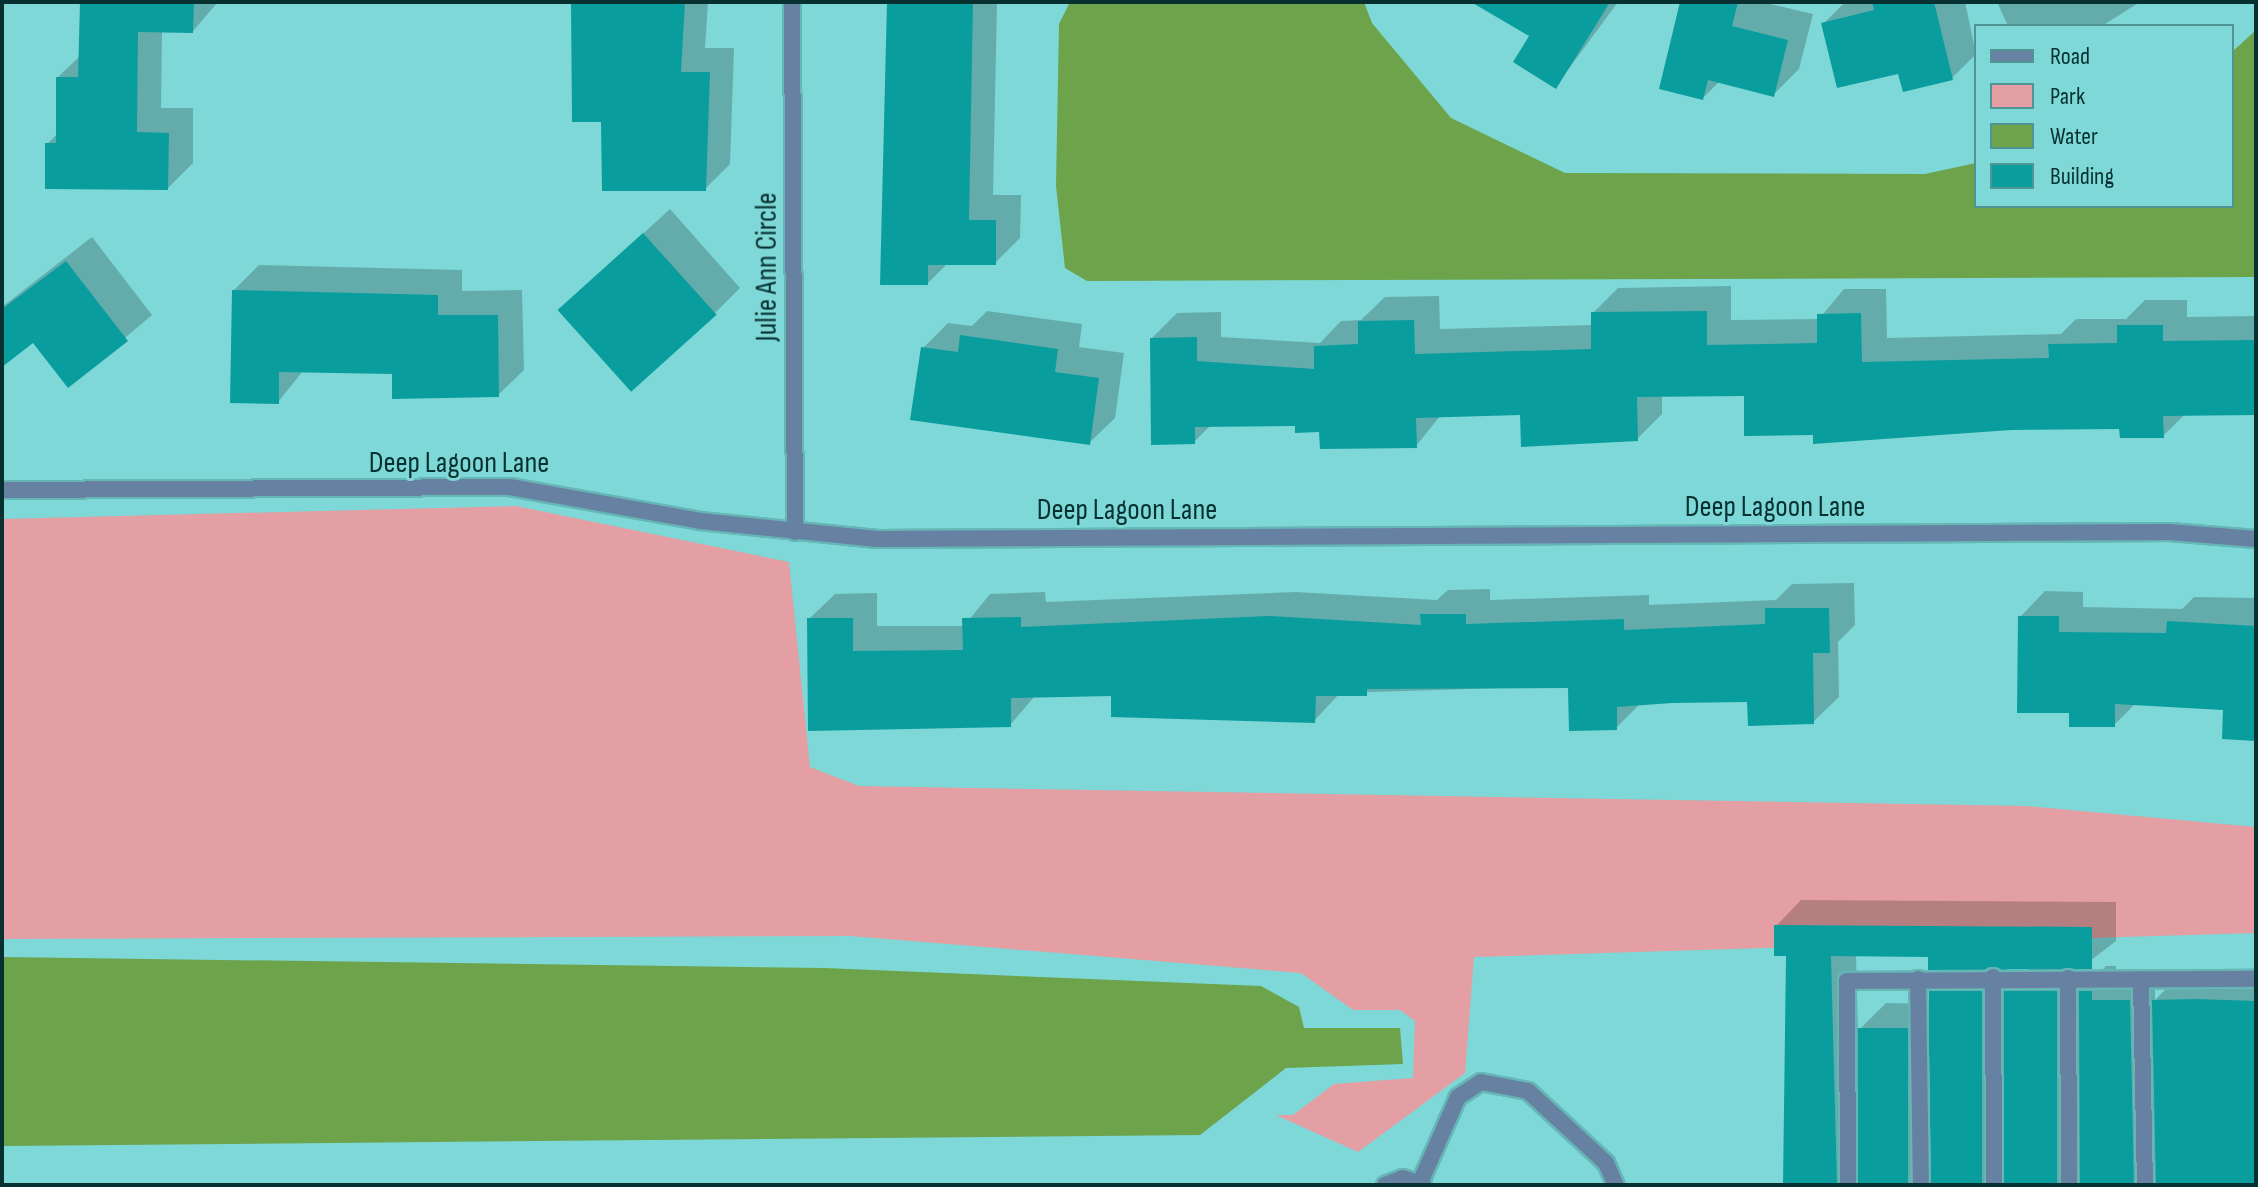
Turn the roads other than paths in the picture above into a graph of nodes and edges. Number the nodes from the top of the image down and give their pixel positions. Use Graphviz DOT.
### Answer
graph roads {
  1 [pos="792,2"];
  2 [pos="2,490"];
  3 [pos="795,532"];
  4 [pos="2256,539"];
  5 [pos="1993,977"];
  6 [pos="2068,978"];
  7 [pos="1918,979"];
  8 [pos="2141,979"];
  9 [pos="2256,979"];
  10 [pos="1422,1184"];
  11 [pos="1385,1185"];
  12 [pos="1616,1185"];
  13 [pos="1848,1185"];
  14 [pos="1921,1185"];
  15 [pos="1994,1185"];
  16 [pos="2069,1185"];
  17 [pos="2145,1185"];
  1 -- 3 [label="street, Julie Ann Circle"];
  2 -- 3 [label="street, Deep Lagoon Lane"];
  3 -- 4 [label="street, Deep Lagoon Lane"];
  5 -- 6 [label="street"];
  5 -- 7 [label="street"];
  5 -- 15 [label="street"];
  6 -- 8 [label="street"];
  6 -- 16 [label="street"];
  7 -- 13 [label="street"];
  7 -- 14 [label="street"];
  8 -- 9 [label="street"];
  8 -- 17 [label="street"];
  10 -- 11 [label="street"];
  10 -- 12 [label="street"];
}
